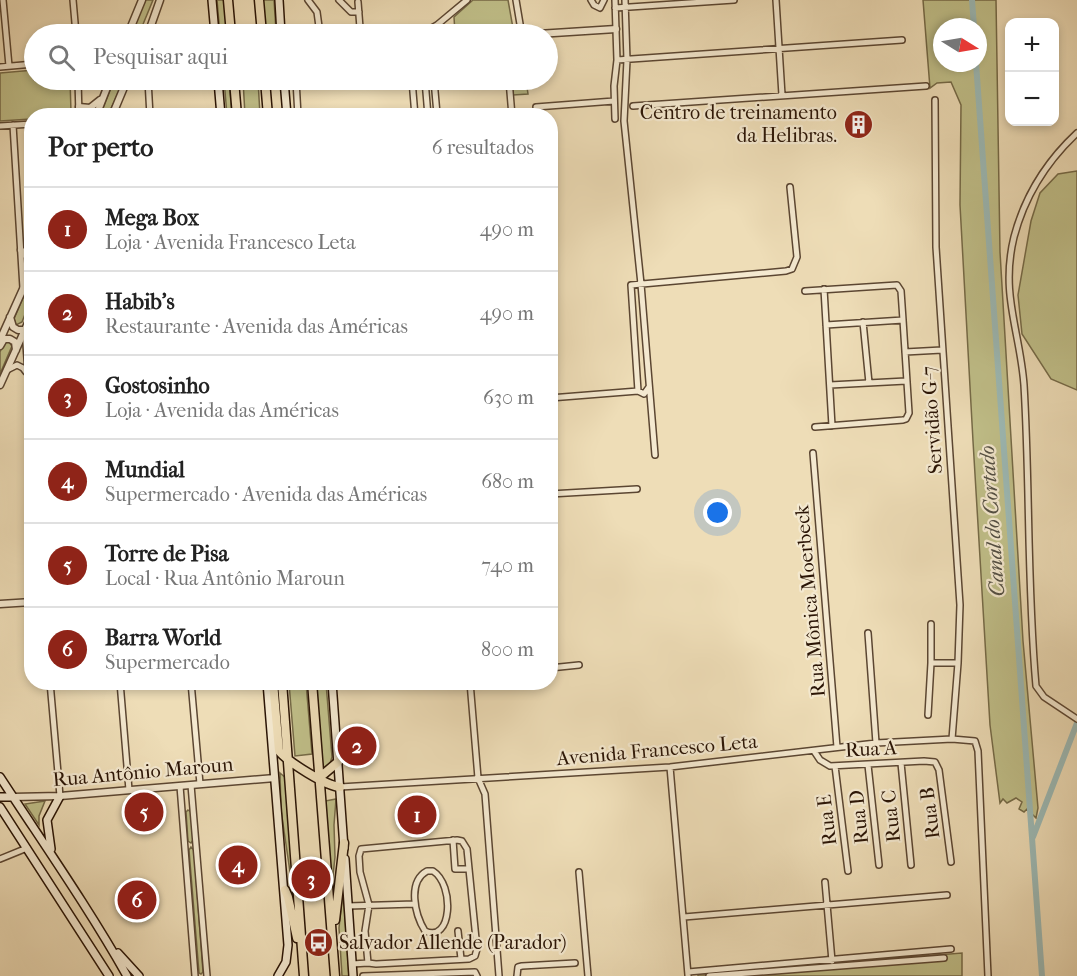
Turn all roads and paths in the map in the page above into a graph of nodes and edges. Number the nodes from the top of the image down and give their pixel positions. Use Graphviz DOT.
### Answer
graph roads {
  1 [pos="3,0"];
  2 [pos="73,0"];
  3 [pos="160,0"];
  4 [pos="212,0"];
  5 [pos="228,0"];
  6 [pos="259,0"];
  7 [pos="279,0"];
  8 [pos="308,0"];
  9 [pos="339,0"];
  10 [pos="466,0"];
  11 [pos="516,0"];
  12 [pos="591,0"];
  13 [pos="604,0"];
  14 [pos="615,0"];
  15 [pos="625,0"];
  16 [pos="734,0"];
  17 [pos="777,0"];
  18 [pos="141,1"];
  19 [pos="358,2"];
  20 [pos="615,8"];
  21 [pos="626,8"];
  22 [pos="359,12"];
  23 [pos="75,24"];
  24 [pos="132,24"];
  25 [pos="152,24"];
  26 [pos="214,24"];
  27 [pos="230,24"];
  28 [pos="261,24"];
  29 [pos="280,24"];
  30 [pos="319,24"];
  31 [pos="360,24"];
  32 [pos="439,24"];
  33 [pos="520,24"];
  34 [pos="616,29"];
  35 [pos="558,33"];
  36 [pos="903,40"];
  37 [pos="779,49"];
  38 [pos="617,60"];
  39 [pos="627,60"];
  40 [pos="24,65"];
  41 [pos="9,66"];
  42 [pos="0,67"];
  43 [pos="926,86"];
  44 [pos="78,90"];
  45 [pos="106,90"];
  46 [pos="124,90"];
  47 [pos="149,90"];
  48 [pos="219,90"];
  49 [pos="235,90"];
  50 [pos="266,90"];
  51 [pos="285,90"];
  52 [pos="297,90"];
  53 [pos="413,90"];
  54 [pos="426,90"];
  55 [pos="435,90"];
  56 [pos="510,90"];
  57 [pos="104,94"];
  58 [pos="782,95"];
  59 [pos="935,100"];
  60 [pos="614,101"];
  61 [pos="436,106"];
  62 [pos="633,106"];
  63 [pos="79,107"];
  64 [pos="427,107"];
  65 [pos="536,107"];
  66 [pos="99,108"];
  67 [pos="116,108"];
  68 [pos="150,108"];
  69 [pos="220,108"];
  70 [pos="236,108"];
  71 [pos="267,108"];
  72 [pos="286,108"];
  73 [pos="298,108"];
  74 [pos="414,108"];
  75 [pos="511,108"];
  76 [pos="615,119"];
  77 [pos="24,124"];
  78 [pos="13,125"];
  79 [pos="0,126"];
  80 [pos="1077,133"];
  81 [pos="790,187"];
  82 [pos="21,250"];
  83 [pos="24,254"];
  84 [pos="641,284"];
  85 [pos="23,289"];
  86 [pos="824,289"];
  87 [pos="805,291"];
  88 [pos="11,313"];
  89 [pos="903,320"];
  90 [pos="863,322"];
  91 [pos="826,325"];
  92 [pos="24,330"];
  93 [pos="24,332"];
  94 [pos="0,340"];
  95 [pos="0,346"];
  96 [pos="942,350"];
  97 [pos="905,352"];
  98 [pos="15,353"];
  99 [pos="7,370"];
  100 [pos="24,370"];
  101 [pos="906,381"];
  102 [pos="869,382"];
  103 [pos="0,385"];
  104 [pos="830,385"];
  105 [pos="649,387"];
  106 [pos="638,391"];
  107 [pos="558,397"];
  108 [pos="832,426"];
  109 [pos="815,427"];
  110 [pos="813,453"];
  111 [pos="655,455"];
  112 [pos="637,489"];
  113 [pos="558,494"];
  114 [pos="24,602"];
  115 [pos="0,604"];
  116 [pos="931,624"];
  117 [pos="868,633"];
  118 [pos="931,663"];
  119 [pos="958,663"];
  120 [pos="579,665"];
  121 [pos="558,667"];
  122 [pos="51,690"];
  123 [pos="121,690"];
  124 [pos="192,690"];
  125 [pos="268,690"];
  126 [pos="274,690"];
  127 [pos="283,690"];
  128 [pos="313,690"];
  129 [pos="333,690"];
  130 [pos="471,690"];
  131 [pos="928,715"];
  132 [pos="1077,719"];
  133 [pos="952,739"];
  134 [pos="876,743"];
  135 [pos="837,747"];
  136 [pos="814,751"];
  137 [pos="288,761"];
  138 [pos="338,762"];
  139 [pos="935,762"];
  140 [pos="901,763"];
  141 [pos="868,765"];
  142 [pos="836,766"];
  143 [pos="670,767"];
  144 [pos="0,777"];
  145 [pos="275,778"];
  146 [pos="320,778"];
  147 [pos="478,778"];
  148 [pos="200,784"];
  149 [pos="191,785"];
  150 [pos="180,786"];
  151 [pos="340,787"];
  152 [pos="129,790"];
  153 [pos="60,796"];
  154 [pos="0,797"];
  155 [pos="13,797"];
  156 [pos="0,807"];
  157 [pos="183,809"];
  158 [pos="193,810"];
  159 [pos="453,840"];
  160 [pos="344,843"];
  161 [pos="27,848"];
  162 [pos="52,854"];
  163 [pos="0,859"];
  164 [pos="951,862"];
  165 [pos="879,865"];
  166 [pos="911,865"];
  167 [pos="469,870"];
  168 [pos="848,871"];
  169 [pos="360,872"];
  170 [pos="579,872"];
  171 [pos="346,875"];
  172 [pos="825,882"];
  173 [pos="285,890"];
  174 [pos="947,895"];
  175 [pos="415,904"];
  176 [pos="369,905"];
  177 [pos="827,905"];
  178 [pos="348,906"];
  179 [pos="684,917"];
  180 [pos="458,931"];
  181 [pos="332,938"];
  182 [pos="108,942"];
  183 [pos="951,949"];
  184 [pos="303,957"];
  185 [pos="944,958"];
  186 [pos="461,959"];
  187 [pos="832,961"];
  188 [pos="368,963"];
  189 [pos="575,963"];
  190 [pos="352,964"];
  191 [pos="832,968"];
  192 [pos="688,974"];
  193 [pos="109,976"];
  194 [pos="127,976"];
  195 [pos="139,976"];
  196 [pos="195,976"];
  197 [pos="207,976"];
  198 [pos="278,976"];
  199 [pos="304,976"];
  200 [pos="335,976"];
  201 [pos="353,976"];
  202 [pos="365,976"];
  203 [pos="477,976"];
  204 [pos="499,976"];
  205 [pos="517,976"];
  206 [pos="588,976"];
  207 [pos="709,976"];
  208 [pos="832,976"];
  209 [pos="988,976"];
  1 -- 41 [label="street"];
  2 -- 23 [label="street"];
  3 -- 25 [label="street"];
  4 -- 26 [label="main road"];
  5 -- 27 [label="highway"];
  6 -- 28 [label="highway"];
  7 -- 29 [label="main road"];
  8 -- 30 [label="street"];
  9 -- 22 [label="street"];
  10 -- 32 [label="street"];
  11 -- 33 [label="street"];
  12 -- 13 [label="street"];
  14 -- 20 [label="street"];
  15 -- 21 [label="street"];
  16 -- 21 [label="street"];
  17 -- 37 [label="street"];
  18 -- 24 [label="street"];
  19 -- 22 [label="street"];
  20 -- 21 [label="street"];
  20 -- 34 [label="street"];
  21 -- 39 [label="street"];
  22 -- 31 [label="street"];
  34 -- 35 [label="street"];
  34 -- 38 [label="street"];
  36 -- 37 [label="street"];
  37 -- 39 [label="street"];
  37 -- 58 [label="street"];
  38 -- 39 [label="street"];
  38 -- 60 [label="street"];
  39 -- 84 [label="street"];
  40 -- 41 [label="street"];
  41 -- 42 [label="street"];
  43 -- 58 [label="street"];
  44 -- 63 [label="street"];
  45 -- 57 [label="street"];
  46 -- 67 [label="street"];
  47 -- 68 [label="street"];
  48 -- 69 [label="main road"];
  49 -- 70 [label="highway"];
  50 -- 71 [label="highway"];
  51 -- 72 [label="main road"];
  52 -- 73 [label="street"];
  53 -- 74 [label="street"];
  54 -- 64 [label="street"];
  55 -- 61 [label="street"];
  56 -- 75 [label="street"];
  57 -- 63 [label="street"];
  57 -- 66 [label="street"];
  58 -- 62 [label="street"];
  59 -- 96 [label="street, Servidão G-7"];
  60 -- 65 [label="street"];
  60 -- 76 [label="street"];
  61 -- 64 [label="street"];
  77 -- 78 [label="street"];
  78 -- 79 [label="street"];
  78 -- 82 [label="street"];
  80 -- 132 [label="street"];
  81 -- 84 [label="street"];
  82 -- 83 [label="street"];
  82 -- 85 [label="street"];
  84 -- 105 [label="street"];
  84 -- 106 [label="street"];
  85 -- 88 [label="street"];
  86 -- 87 [label="street"];
  86 -- 89 [label="street"];
  86 -- 91 [label="street"];
  88 -- 92 [label="street"];
  88 -- 94 [label="street"];
  89 -- 90 [label="street"];
  89 -- 97 [label="street"];
  90 -- 91 [label="street"];
  90 -- 102 [label="street"];
  91 -- 104 [label="street"];
  93 -- 98 [label="street"];
  95 -- 98 [label="street"];
  96 -- 97 [label="street"];
  96 -- 119 [label="street, Servidão G-7"];
  97 -- 101 [label="street"];
  98 -- 99 [label="street"];
  99 -- 100 [label="street"];
  99 -- 103 [label="street"];
  101 -- 102 [label="street"];
  101 -- 108 [label="street"];
  102 -- 104 [label="street"];
  104 -- 108 [label="street"];
  105 -- 106 [label="street"];
  105 -- 111 [label="street"];
  106 -- 107 [label="street"];
  108 -- 109 [label="street"];
  110 -- 135 [label="street, Rua Mônica Moerbeck"];
  112 -- 113 [label="street"];
  114 -- 115 [label="street"];
  116 -- 118 [label="street"];
  117 -- 134 [label="street"];
  118 -- 119 [label="street"];
  118 -- 131 [label="street"];
  119 -- 133 [label="street, Servidão G-7"];
  120 -- 121 [label="street"];
  122 -- 153 [label="street"];
  123 -- 152 [label="street"];
  124 -- 148 [label="street"];
  125 -- 145 [label="main road"];
  126 -- 137 [label="highway"];
  127 -- 137 [label="highway"];
  128 -- 146 [label="highway"];
  129 -- 138 [label="main road"];
  130 -- 147 [label="street"];
  133 -- 134 [label="street, Avenida Francesco Leta"];
  133 -- 209 [label="street, Avenida Francesco Leta"];
  134 -- 135 [label="street, Avenida Francesco Leta"];
  135 -- 136 [label="street, Avenida Francesco Leta"];
  136 -- 142 [label="street, Rua A"];
  136 -- 143 [label="street, Avenida Francesco Leta"];
  137 -- 146 [label="highway"];
  137 -- 184 [label="highway"];
  138 -- 146 [label="highway"];
  138 -- 151 [label="main road"];
  139 -- 140 [label="street, Rua A"];
  139 -- 164 [label="street, Rua B"];
  140 -- 141 [label="street, Rua A"];
  140 -- 166 [label="street, Rua C"];
  141 -- 142 [label="street, Rua A"];
  141 -- 165 [label="street, Rua D"];
  142 -- 168 [label="street, Rua E"];
  143 -- 147 [label="street, Avenida Francesco Leta"];
  143 -- 179 [label="street"];
  144 -- 155 [label="main road"];
  145 -- 148 [label="street, Rua Antônio Maroun"];
  145 -- 173 [label="main road"];
  146 -- 151 [label="highway"];
  146 -- 181 [label="highway"];
  147 -- 151 [label="street, Avenida Francesco Leta"];
  147 -- 204 [label="street"];
  148 -- 149 [label="street, Rua Antônio Maroun"];
  149 -- 150 [label="street, Rua Antônio Maroun"];
  149 -- 158 [label="street"];
  150 -- 152 [label="street, Rua Antônio Maroun"];
  150 -- 157 [label="street"];
  151 -- 160 [label="main road"];
  152 -- 153 [label="street, Rua Antônio Maroun"];
  153 -- 155 [label="street, Rua Antônio Maroun"];
  153 -- 162 [label="main road"];
  154 -- 155 [label="main road"];
  155 -- 162 [label="main road"];
  156 -- 161 [label="main road"];
  157 -- 158 [label="street"];
  157 -- 196 [label="street"];
  158 -- 197 [label="street"];
  159 -- 167 [label="street"];
  159 -- 167 [label="street"];
  159 -- 169 [label="street"];
  160 -- 171 [label="main road"];
  160 -- 181 [label="highway"];
  161 -- 163 [label="street"];
  161 -- 193 [label="main road"];
  162 -- 182 [label="main road"];
  167 -- 186 [label="street"];
  169 -- 171 [label="street"];
  169 -- 176 [label="street"];
  170 -- 206 [label="street"];
  171 -- 178 [label="main road"];
  172 -- 177 [label="street"];
  173 -- 184 [label="highway"];
  173 -- 198 [label="main road"];
  174 -- 177 [label="street"];
  175 -- 175 [label="street"];
  175 -- 176 [label="street"];
  176 -- 178 [label="street"];
  176 -- 188 [label="street"];
  177 -- 179 [label="street"];
  177 -- 187 [label="street"];
  178 -- 190 [label="main road"];
  179 -- 192 [label="street"];
  180 -- 186 [label="street"];
  181 -- 200 [label="highway"];
  182 -- 194 [label="main road"];
  182 -- 195 [label="main road"];
  183 -- 187 [label="street"];
  184 -- 199 [label="highway"];
  185 -- 191 [label="street"];
  186 -- 188 [label="street"];
  187 -- 192 [label="street"];
  188 -- 190 [label="street"];
  189 -- 205 [label="street"];
  190 -- 201 [label="main road"];
  191 -- 207 [label="street"];
  191 -- 208 [label="street"];
  202 -- 203 [label="street"];
}
